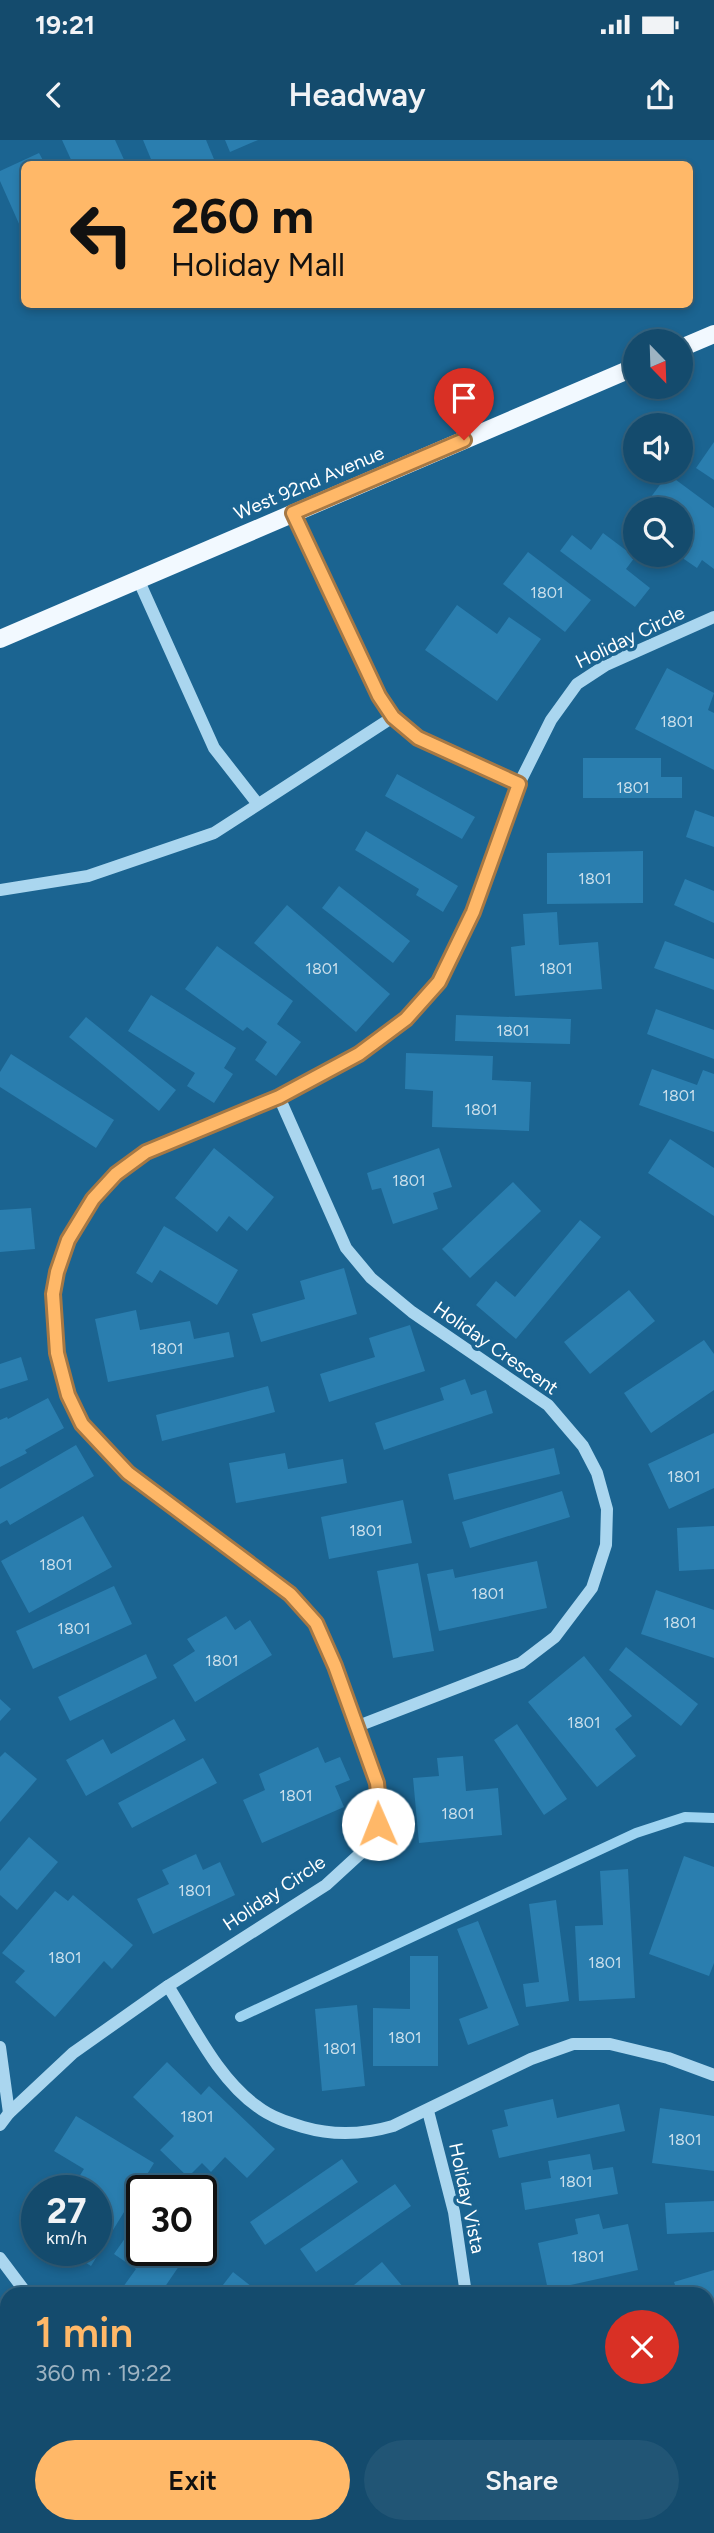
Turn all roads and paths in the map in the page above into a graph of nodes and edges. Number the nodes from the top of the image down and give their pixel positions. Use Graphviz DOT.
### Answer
graph roads {
  1 [pos="714,334"];
  2 [pos="693,343"];
  3 [pos="623,372"];
  4 [pos="293,513"];
  5 [pos="138,579"];
  6 [pos="714,617"];
  7 [pos="0,639"];
  8 [pos="393,717"];
  9 [pos="519,784"];
  10 [pos="257,803"];
  11 [pos="0,890"];
  12 [pos="279,1097"];
  13 [pos="358,1726"];
  14 [pos="168,1986"];
  15 [pos="0,2047"];
  16 [pos="714,2075"];
  17 [pos="428,2110"];
  18 [pos="9,2113"];
  19 [pos="0,2125"];
  20 [pos="0,2258"];
  21 [pos="22,2287"];
  22 [pos="465,2287"];
  1 -- 2 [label="main road"];
  3 -- 4 [label="main road, West 92nd Avenue"];
  4 -- 5 [label="main road, West 92nd Avenue"];
  4 -- 8 [label="street"];
  5 -- 7 [label="main road, West 92nd Avenue"];
  5 -- 10 [label="street"];
  6 -- 9 [label="street, Holiday Circle"];
  8 -- 9 [label="street"];
  8 -- 10 [label="street"];
  9 -- 12 [label="street, Holiday Circle"];
  10 -- 11 [label="street"];
  12 -- 13 [label="street, Holiday Circle"];
  12 -- 13 [label="street, Holiday Crescent"];
  13 -- 14 [label="street, Holiday Circle"];
  14 -- 17 [label="street"];
  14 -- 18 [label="street, Holiday Circle"];
  15 -- 18 [label="street"];
  16 -- 17 [label="street"];
  17 -- 22 [label="street, Holiday Vista"];
  18 -- 19 [label="street, Holiday Circle"];
  20 -- 21 [label="street"];
}
